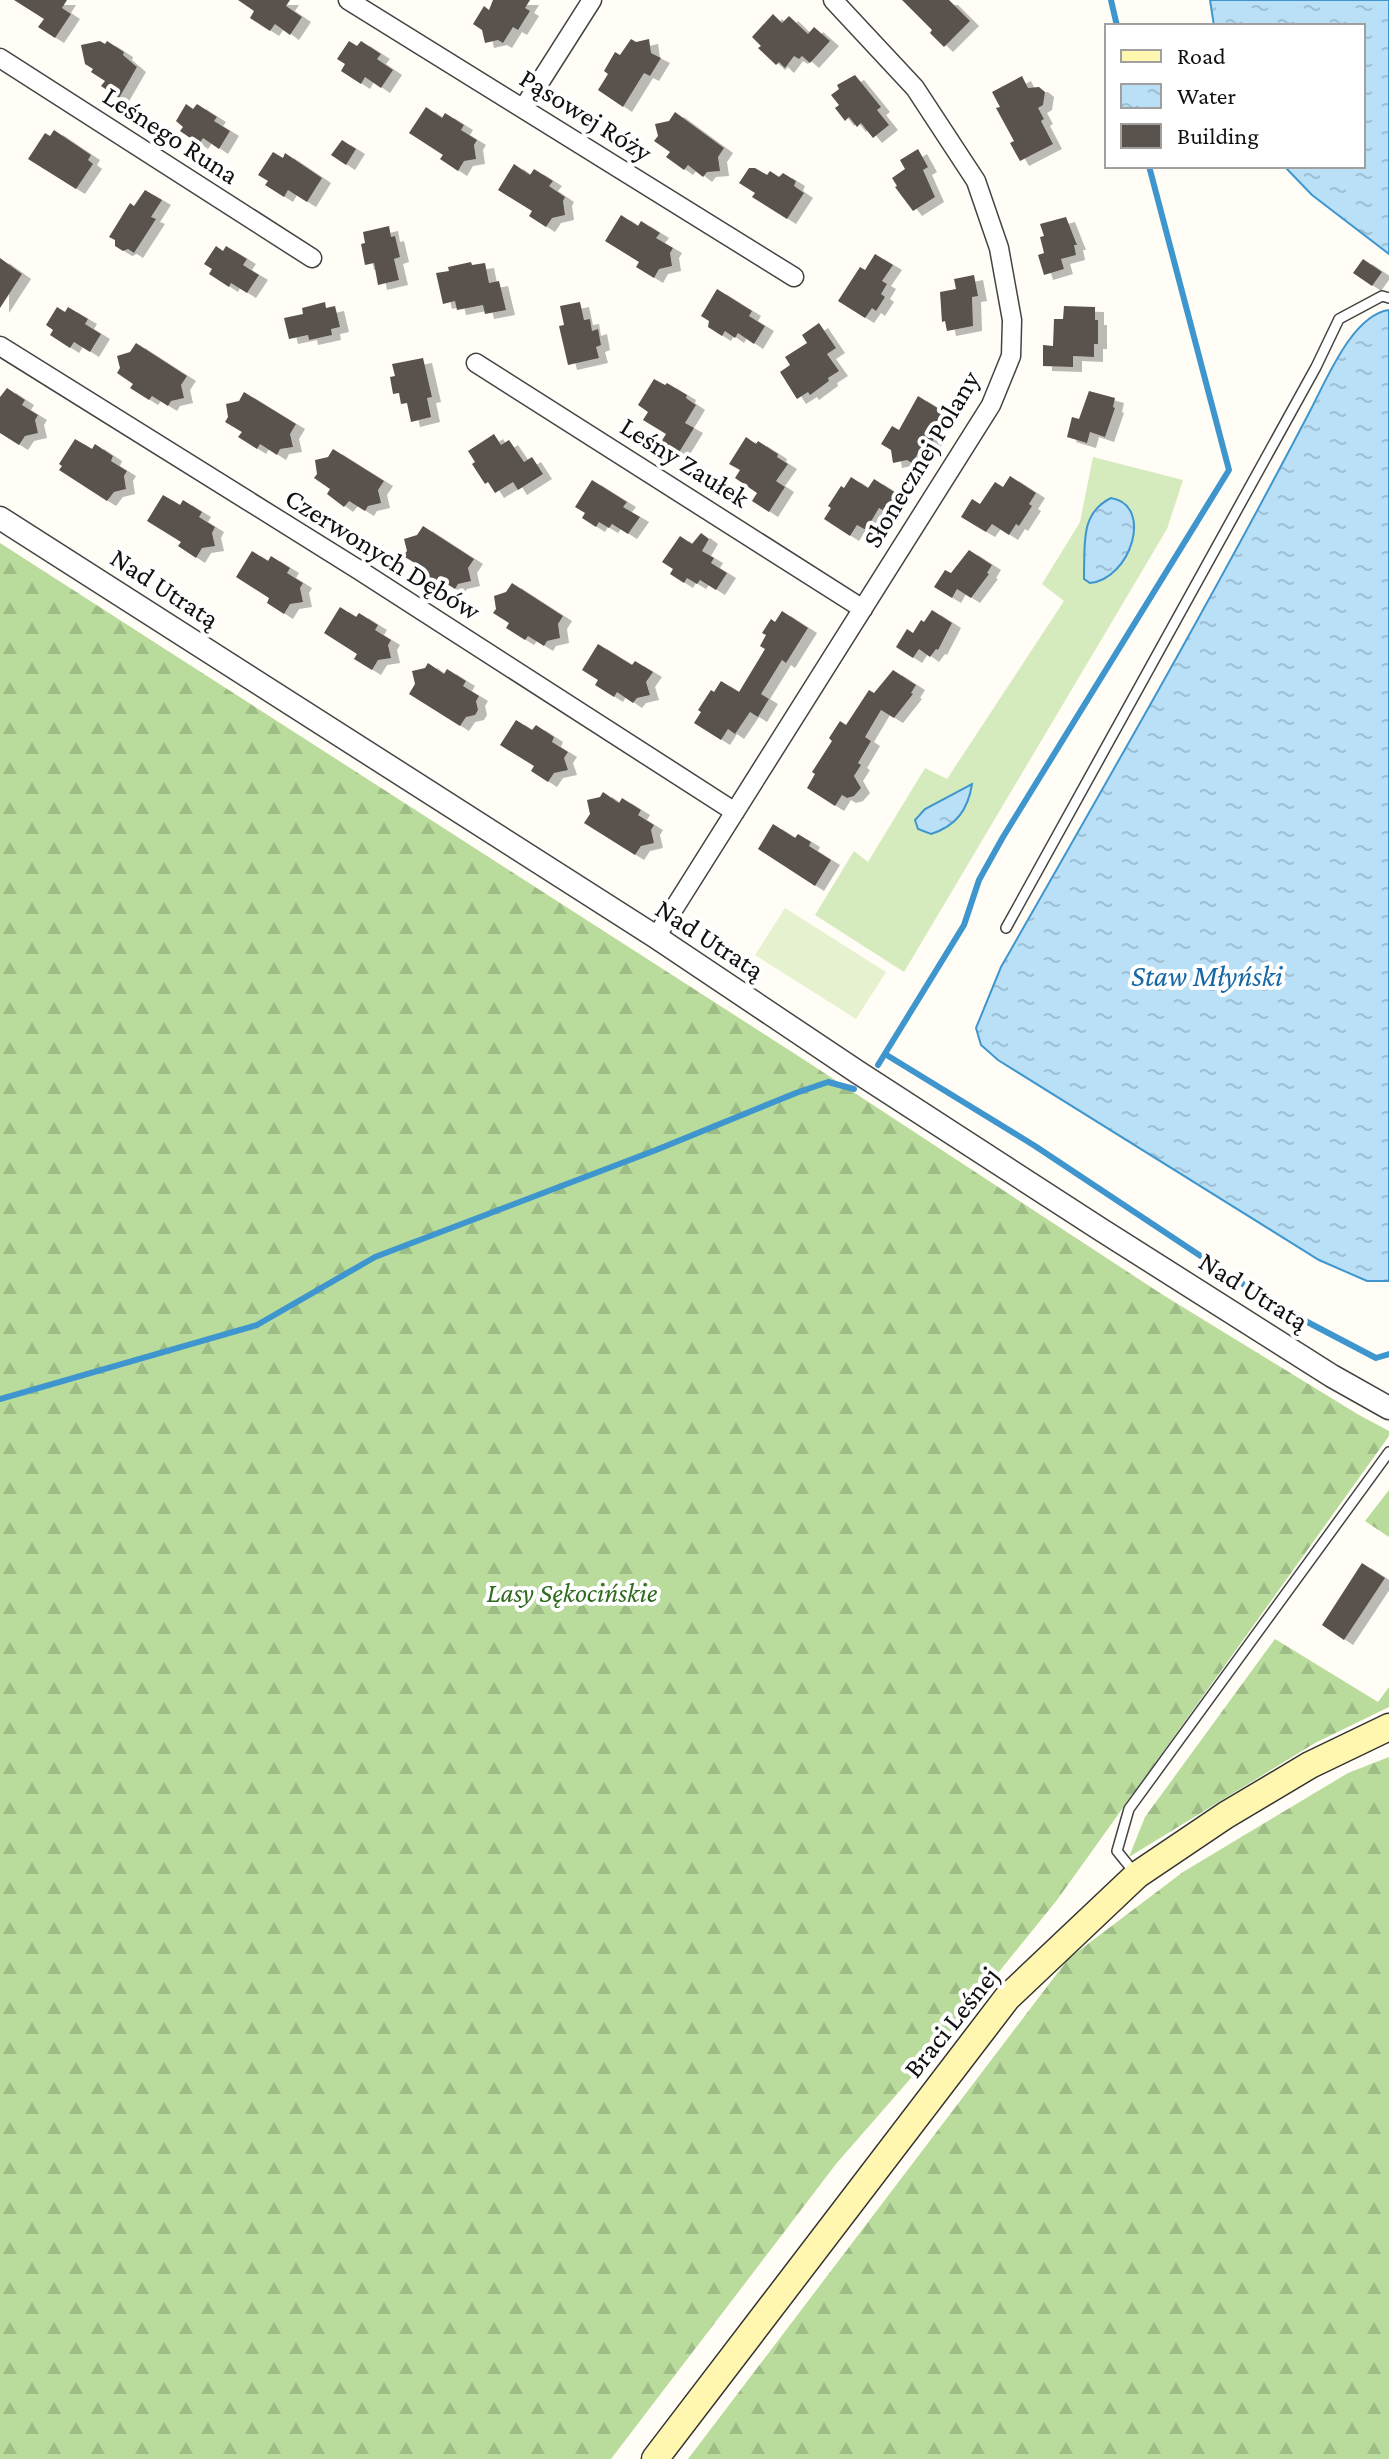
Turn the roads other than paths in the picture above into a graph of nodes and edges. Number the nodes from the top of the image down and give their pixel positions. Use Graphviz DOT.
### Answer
graph roads {
  1 [pos="348,0"];
  2 [pos="592,0"];
  3 [pos="833,0"];
  4 [pos="0,58"];
  5 [pos="524,107"];
  6 [pos="312,258"];
  7 [pos="794,277"];
  8 [pos="1389,298"];
  9 [pos="0,346"];
  10 [pos="476,363"];
  11 [pos="0,518"];
  12 [pos="863,609"];
  13 [pos="735,812"];
  14 [pos="1006,928"];
  15 [pos="656,937"];
  16 [pos="1389,1408"];
  17 [pos="1389,1452"];
  18 [pos="1389,1727"];
  19 [pos="1137,1875"];
  20 [pos="655,2459"];
  1 -- 5 [label="street, Pąsowej Róży"];
  2 -- 5 [label="street"];
  3 -- 12 [label="street, Słonecznej Polany"];
  4 -- 6 [label="street, Leśnego Runa"];
  5 -- 7 [label="street, Pąsowej Róży"];
  8 -- 14 [label="lane"];
  9 -- 13 [label="street, Czerwonych Dębów"];
  10 -- 12 [label="street, Leśny Zaułek"];
  11 -- 15 [label="street, Nad Utratą"];
  12 -- 13 [label="street, Słonecznej Polany"];
  13 -- 15 [label="street, Słonecznej Polany"];
  15 -- 16 [label="street, Nad Utratą"];
  17 -- 19 [label="lane"];
  18 -- 19 [label="main road, Braci Leśnej"];
  19 -- 20 [label="main road, Braci Leśnej"];
}
